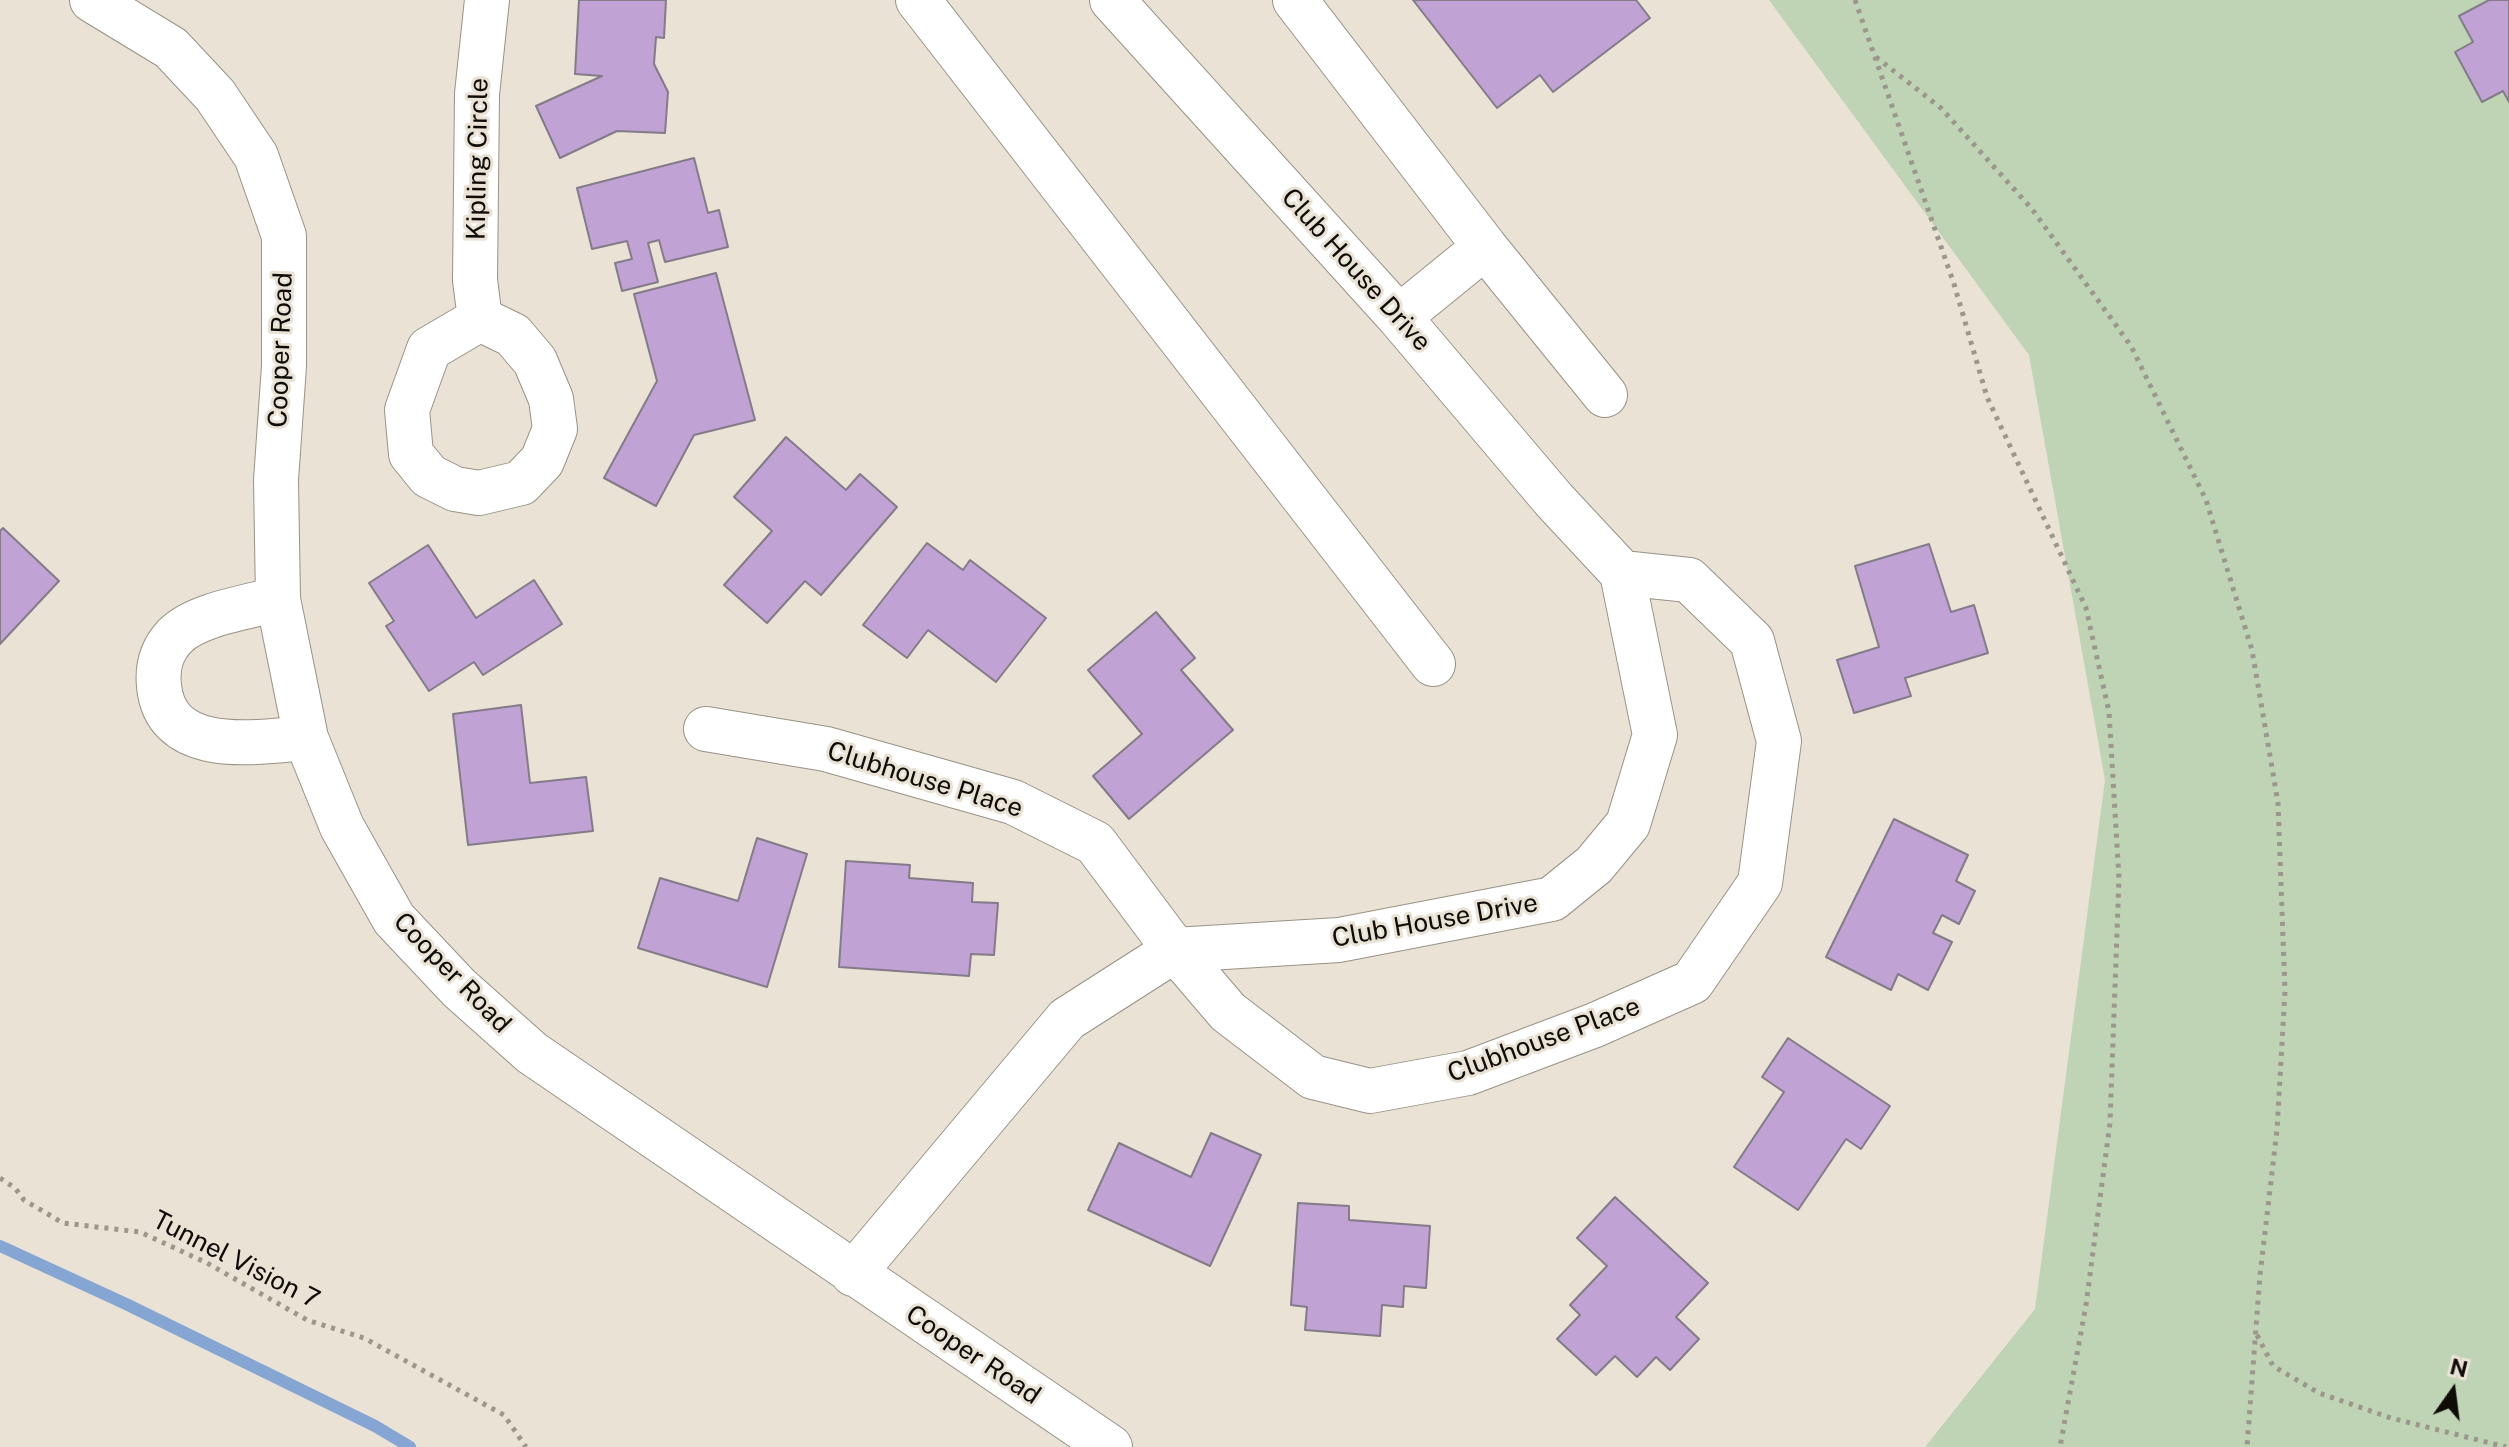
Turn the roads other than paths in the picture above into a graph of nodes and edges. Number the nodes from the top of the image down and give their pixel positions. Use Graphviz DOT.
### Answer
graph roads {
  1 [pos="92,0"];
  2 [pos="487,0"];
  3 [pos="918,0"];
  4 [pos="1112,0"];
  5 [pos="1295,0"];
  6 [pos="1485,247"];
  7 [pos="1399,317"];
  8 [pos="480,319"];
  9 [pos="1605,395"];
  10 [pos="1622,573"];
  11 [pos="278,599"];
  12 [pos="1433,664"];
  13 [pos="706,729"];
  14 [pos="306,738"];
  15 [pos="1175,950"];
  16 [pos="853,1274"];
  17 [pos="1110,1447"];
  1 -- 11 [label="street, Cooper Road"];
  2 -- 8 [label="street, Kipling Circle"];
  3 -- 12 [label="street"];
  4 -- 7 [label="street, Club House Drive"];
  5 -- 6 [label="street"];
  6 -- 7 [label="street"];
  6 -- 9 [label="street"];
  7 -- 10 [label="street, Club House Drive"];
  10 -- 15 [label="street, Club House Drive"];
  10 -- 15 [label="street, Clubhouse Place"];
  11 -- 14 [label="street, Cooper Road"];
  11 -- 14 [label="street"];
  13 -- 15 [label="street, Clubhouse Place"];
  14 -- 16 [label="street, Cooper Road"];
  15 -- 16 [label="street, Club House Drive"];
  16 -- 17 [label="street, Cooper Road"];
}
